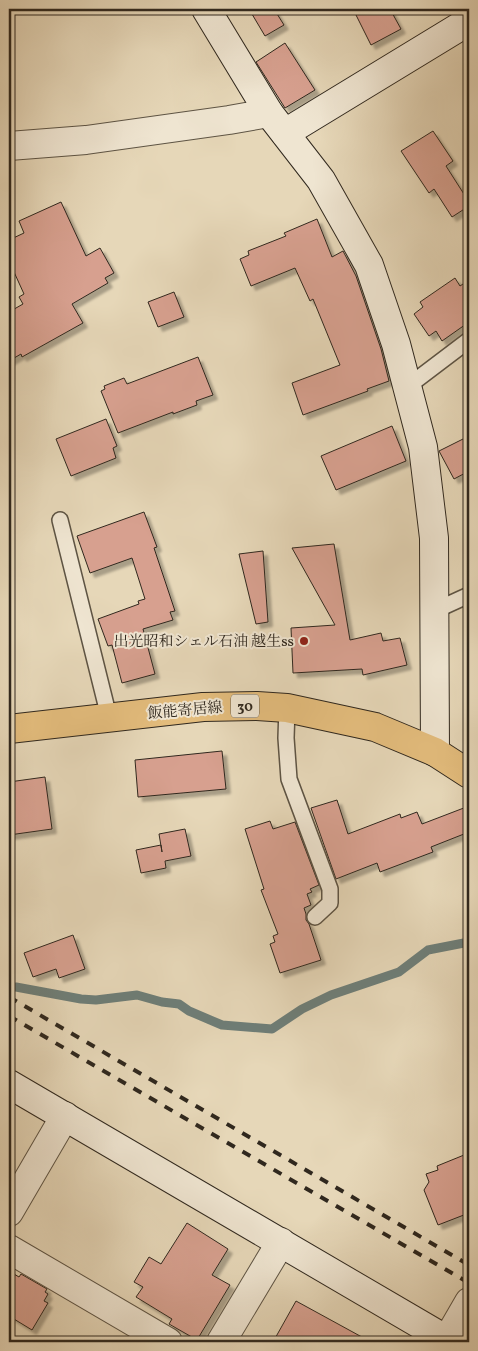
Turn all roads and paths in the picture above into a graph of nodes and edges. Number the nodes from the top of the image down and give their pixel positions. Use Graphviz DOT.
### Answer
graph roads {
  1 [pos="206,9"];
  2 [pos="469,21"];
  3 [pos="277,123"];
  4 [pos="9,146"];
  5 [pos="469,340"];
  6 [pos="407,387"];
  7 [pos="60,520"];
  8 [pos="469,595"];
  9 [pos="434,612"];
  10 [pos="287,708"];
  11 [pos="109,717"];
  12 [pos="9,729"];
  13 [pos="435,752"];
  14 [pos="469,774"];
  15 [pos="315,918"];
  16 [pos="9,1084"];
  17 [pos="66,1116"];
  18 [pos="9,1212"];
  19 [pos="281,1242"];
  20 [pos="9,1249"];
  21 [pos="469,1302"];
  22 [pos="454,1336"];
  23 [pos="168,1342"];
  24 [pos="221,1342"];
  1 -- 3 [label="street"];
  2 -- 3 [label="street"];
  3 -- 4 [label="street"];
  3 -- 6 [label="street"];
  5 -- 6 [label="lane"];
  6 -- 9 [label="street"];
  7 -- 11 [label="lane"];
  8 -- 9 [label="lane"];
  9 -- 13 [label="street"];
  10 -- 11 [label="main road, 飯能寄居線 / 30"];
  10 -- 13 [label="main road, 飯能寄居線 / 30"];
  10 -- 15 [label="lane"];
  11 -- 12 [label="main road, 飯能寄居線 / 30"];
  13 -- 14 [label="main road, 飯能寄居線 / 30"];
  16 -- 17 [label="street"];
  17 -- 18 [label="street"];
  17 -- 19 [label="street"];
  19 -- 22 [label="street"];
  19 -- 24 [label="street"];
  20 -- 23 [label="street"];
  21 -- 22 [label="street"];
}
